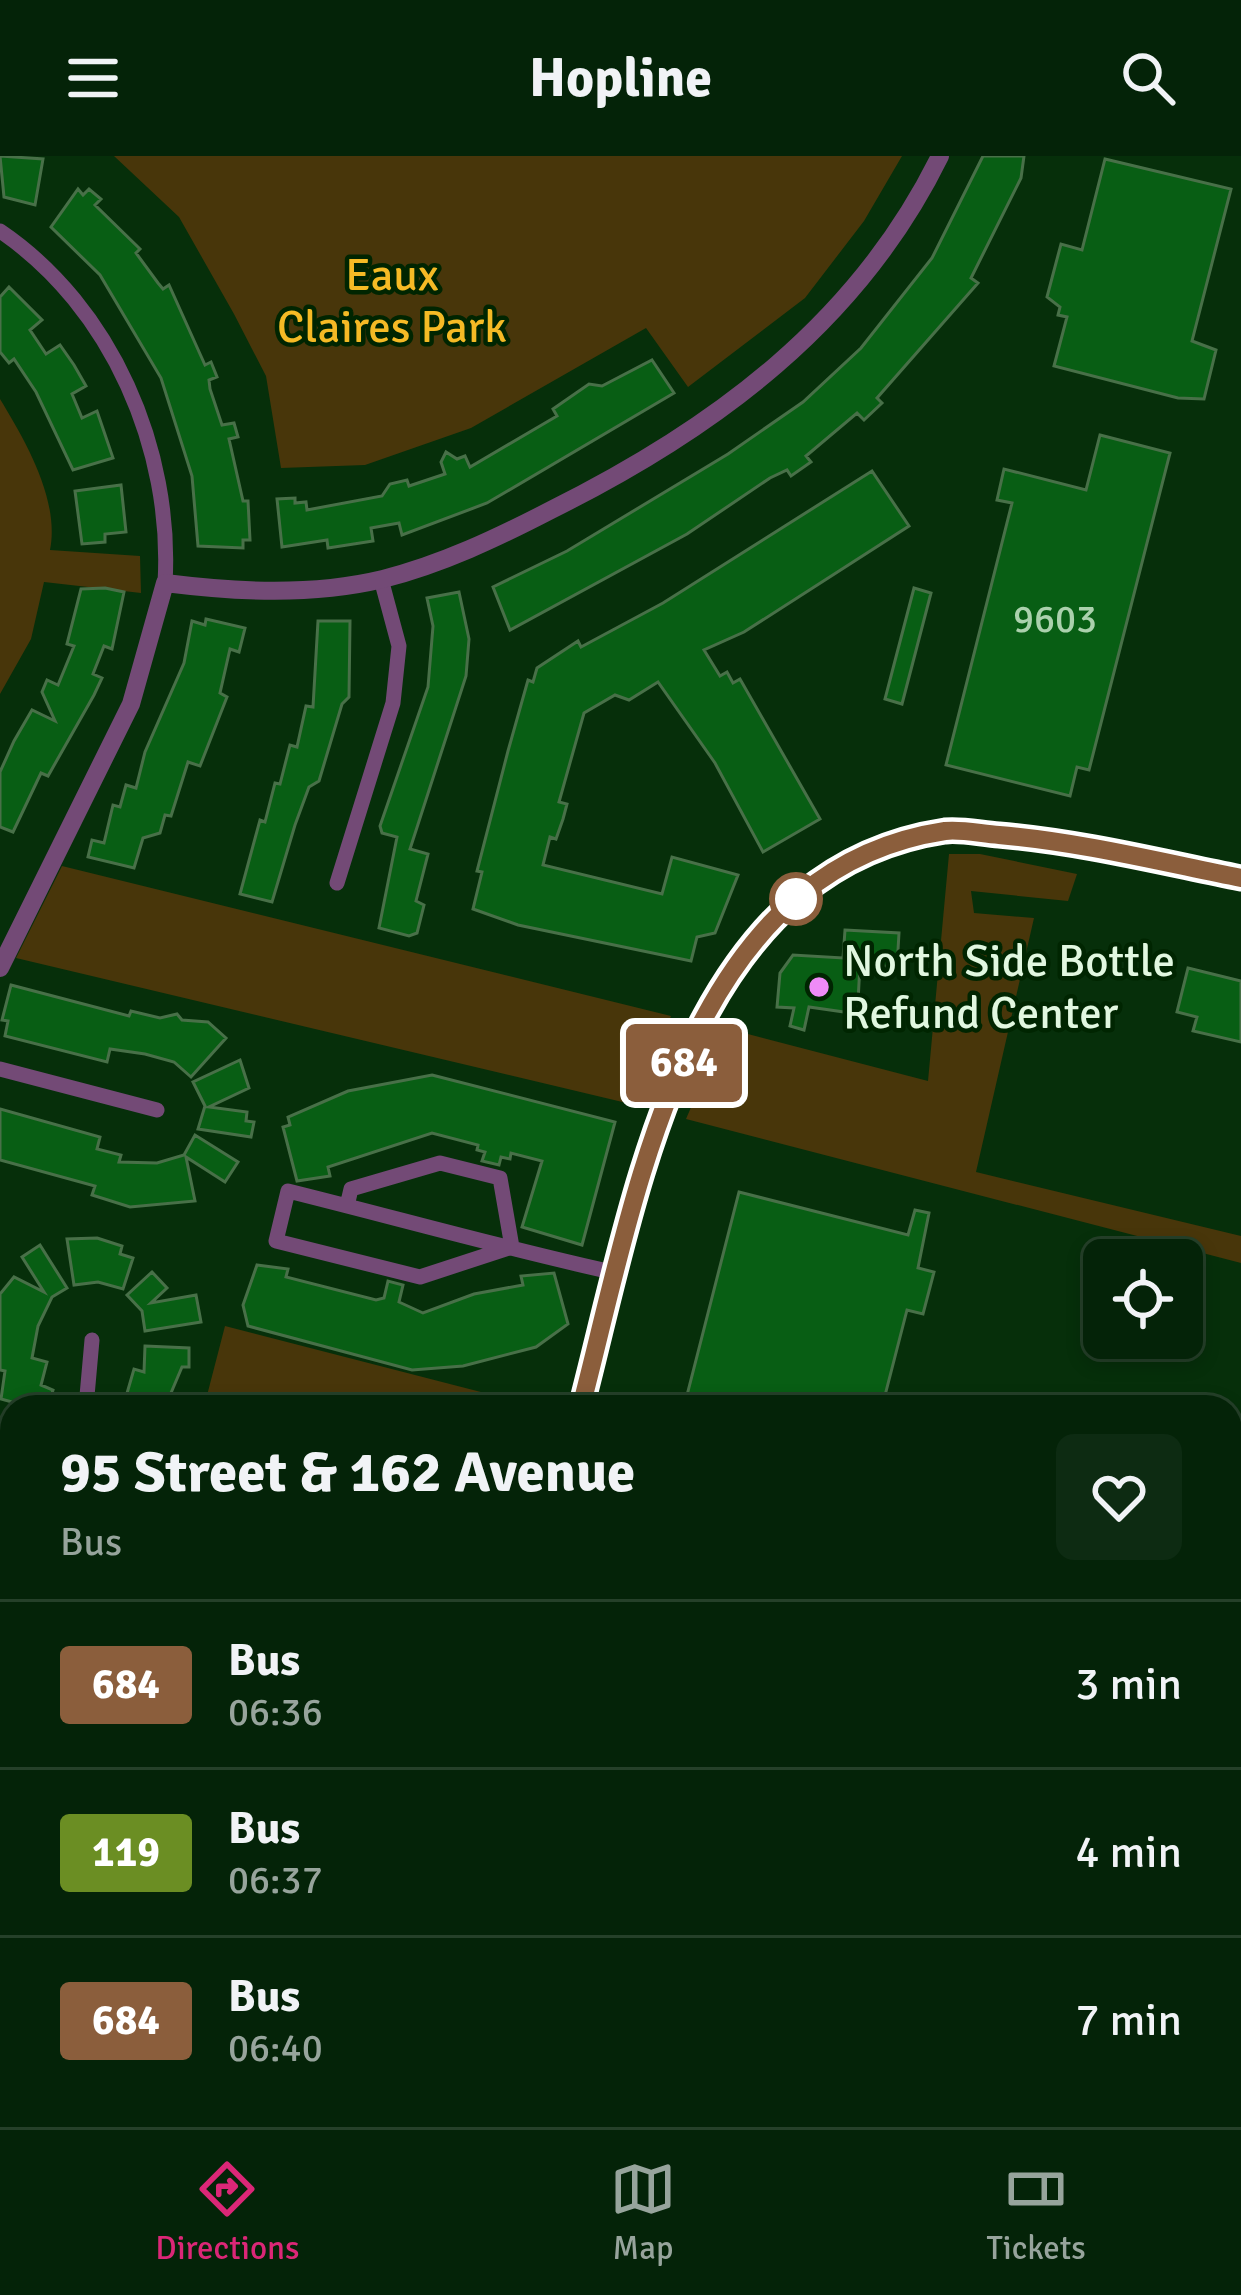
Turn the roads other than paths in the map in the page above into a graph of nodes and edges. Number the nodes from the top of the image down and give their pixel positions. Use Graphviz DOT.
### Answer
graph roads {
  1 [pos="940,156"];
  2 [pos="0,231"];
  3 [pos="380,579"];
  4 [pos="165,583"];
  5 [pos="1241,878"];
  6 [pos="337,883"];
  7 [pos="0,968"];
  8 [pos="0,1069"];
  9 [pos="157,1110"];
  10 [pos="347,1206"];
  11 [pos="512,1247"];
  12 [pos="616,1273"];
  13 [pos="92,1340"];
  14 [pos="87,1395"];
  15 [pos="584,1395"];
  1 -- 3 [label="street"];
  2 -- 4 [label="street"];
  3 -- 4 [label="street"];
  3 -- 6 [label="street"];
  4 -- 7 [label="street"];
  5 -- 12 [label="street"];
  8 -- 9 [label="street"];
  10 -- 11 [label="street"];
  10 -- 11 [label="street"];
  10 -- 11 [label="street"];
  11 -- 12 [label="street"];
  12 -- 15 [label="street"];
  13 -- 14 [label="street"];
}
